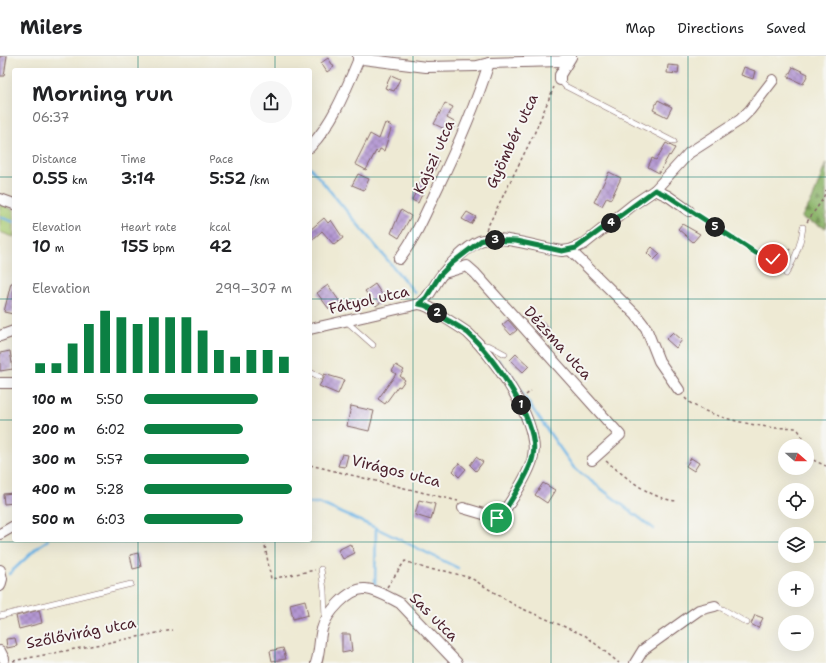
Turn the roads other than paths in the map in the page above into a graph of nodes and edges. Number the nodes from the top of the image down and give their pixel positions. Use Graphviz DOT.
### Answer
graph roads {
  1 [pos="571,56"];
  2 [pos="358,58"];
  3 [pos="489,64"];
  4 [pos="560,80"];
  5 [pos="774,80"];
  6 [pos="674,142"];
  7 [pos="312,145"];
  8 [pos="655,190"];
  9 [pos="0,199"];
  10 [pos="12,203"];
  11 [pos="689,211"];
  12 [pos="803,227"];
  13 [pos="570,250"];
  14 [pos="399,259"];
  15 [pos="786,272"];
  16 [pos="440,275"];
  17 [pos="419,304"];
  18 [pos="346,321"];
  19 [pos="312,329"];
  20 [pos="12,332"];
  21 [pos="0,336"];
  22 [pos="476,343"];
  23 [pos="373,345"];
  24 [pos="504,354"];
  25 [pos="312,373"];
  26 [pos="320,377"];
  27 [pos="12,382"];
  28 [pos="0,383"];
  29 [pos="679,390"];
  30 [pos="596,457"];
  31 [pos="461,504"];
  32 [pos="12,527"];
  33 [pos="0,534"];
  34 [pos="321,569"];
  35 [pos="0,570"];
  36 [pos="131,584"];
  37 [pos="0,586"];
  38 [pos="715,606"];
  39 [pos="0,616"];
  40 [pos="325,622"];
  41 [pos="747,623"];
  42 [pos="316,663"];
  43 [pos="457,663"];
  44 [pos="635,663"];
  1 -- 3 [label="street"];
  1 -- 4 [label="street"];
  2 -- 3 [label="street"];
  2 -- 7 [label="street"];
  3 -- 14 [label="street, Kajszi utca"];
  4 -- 6 [label="lane"];
  5 -- 8 [label="street"];
  8 -- 11 [label="street"];
  8 -- 13 [label="street"];
  9 -- 10 [label="street"];
  12 -- 15 [label="lane"];
  13 -- 16 [label="street, Fátyol utca"];
  13 -- 29 [label="street"];
  16 -- 17 [label="street, Fátyol utca"];
  16 -- 30 [label="street, Dézsma utca"];
  17 -- 18 [label="street, Fátyol utca"];
  17 -- 22 [label="street"];
  18 -- 19 [label="street, Fátyol utca"];
  18 -- 23 [label="lane"];
  20 -- 21 [label="street"];
  22 -- 24 [label="lane"];
  22 -- 31 [label="street"];
  25 -- 26 [label="lane"];
  27 -- 28 [label="street"];
  32 -- 33 [label="street"];
  34 -- 40 [label="lane"];
  35 -- 37 [label="street"];
  36 -- 39 [label="lane"];
  38 -- 41 [label="lane"];
  38 -- 44 [label="street"];
  40 -- 42 [label="street, Sas utca"];
  40 -- 43 [label="street, Sas utca"];
}
